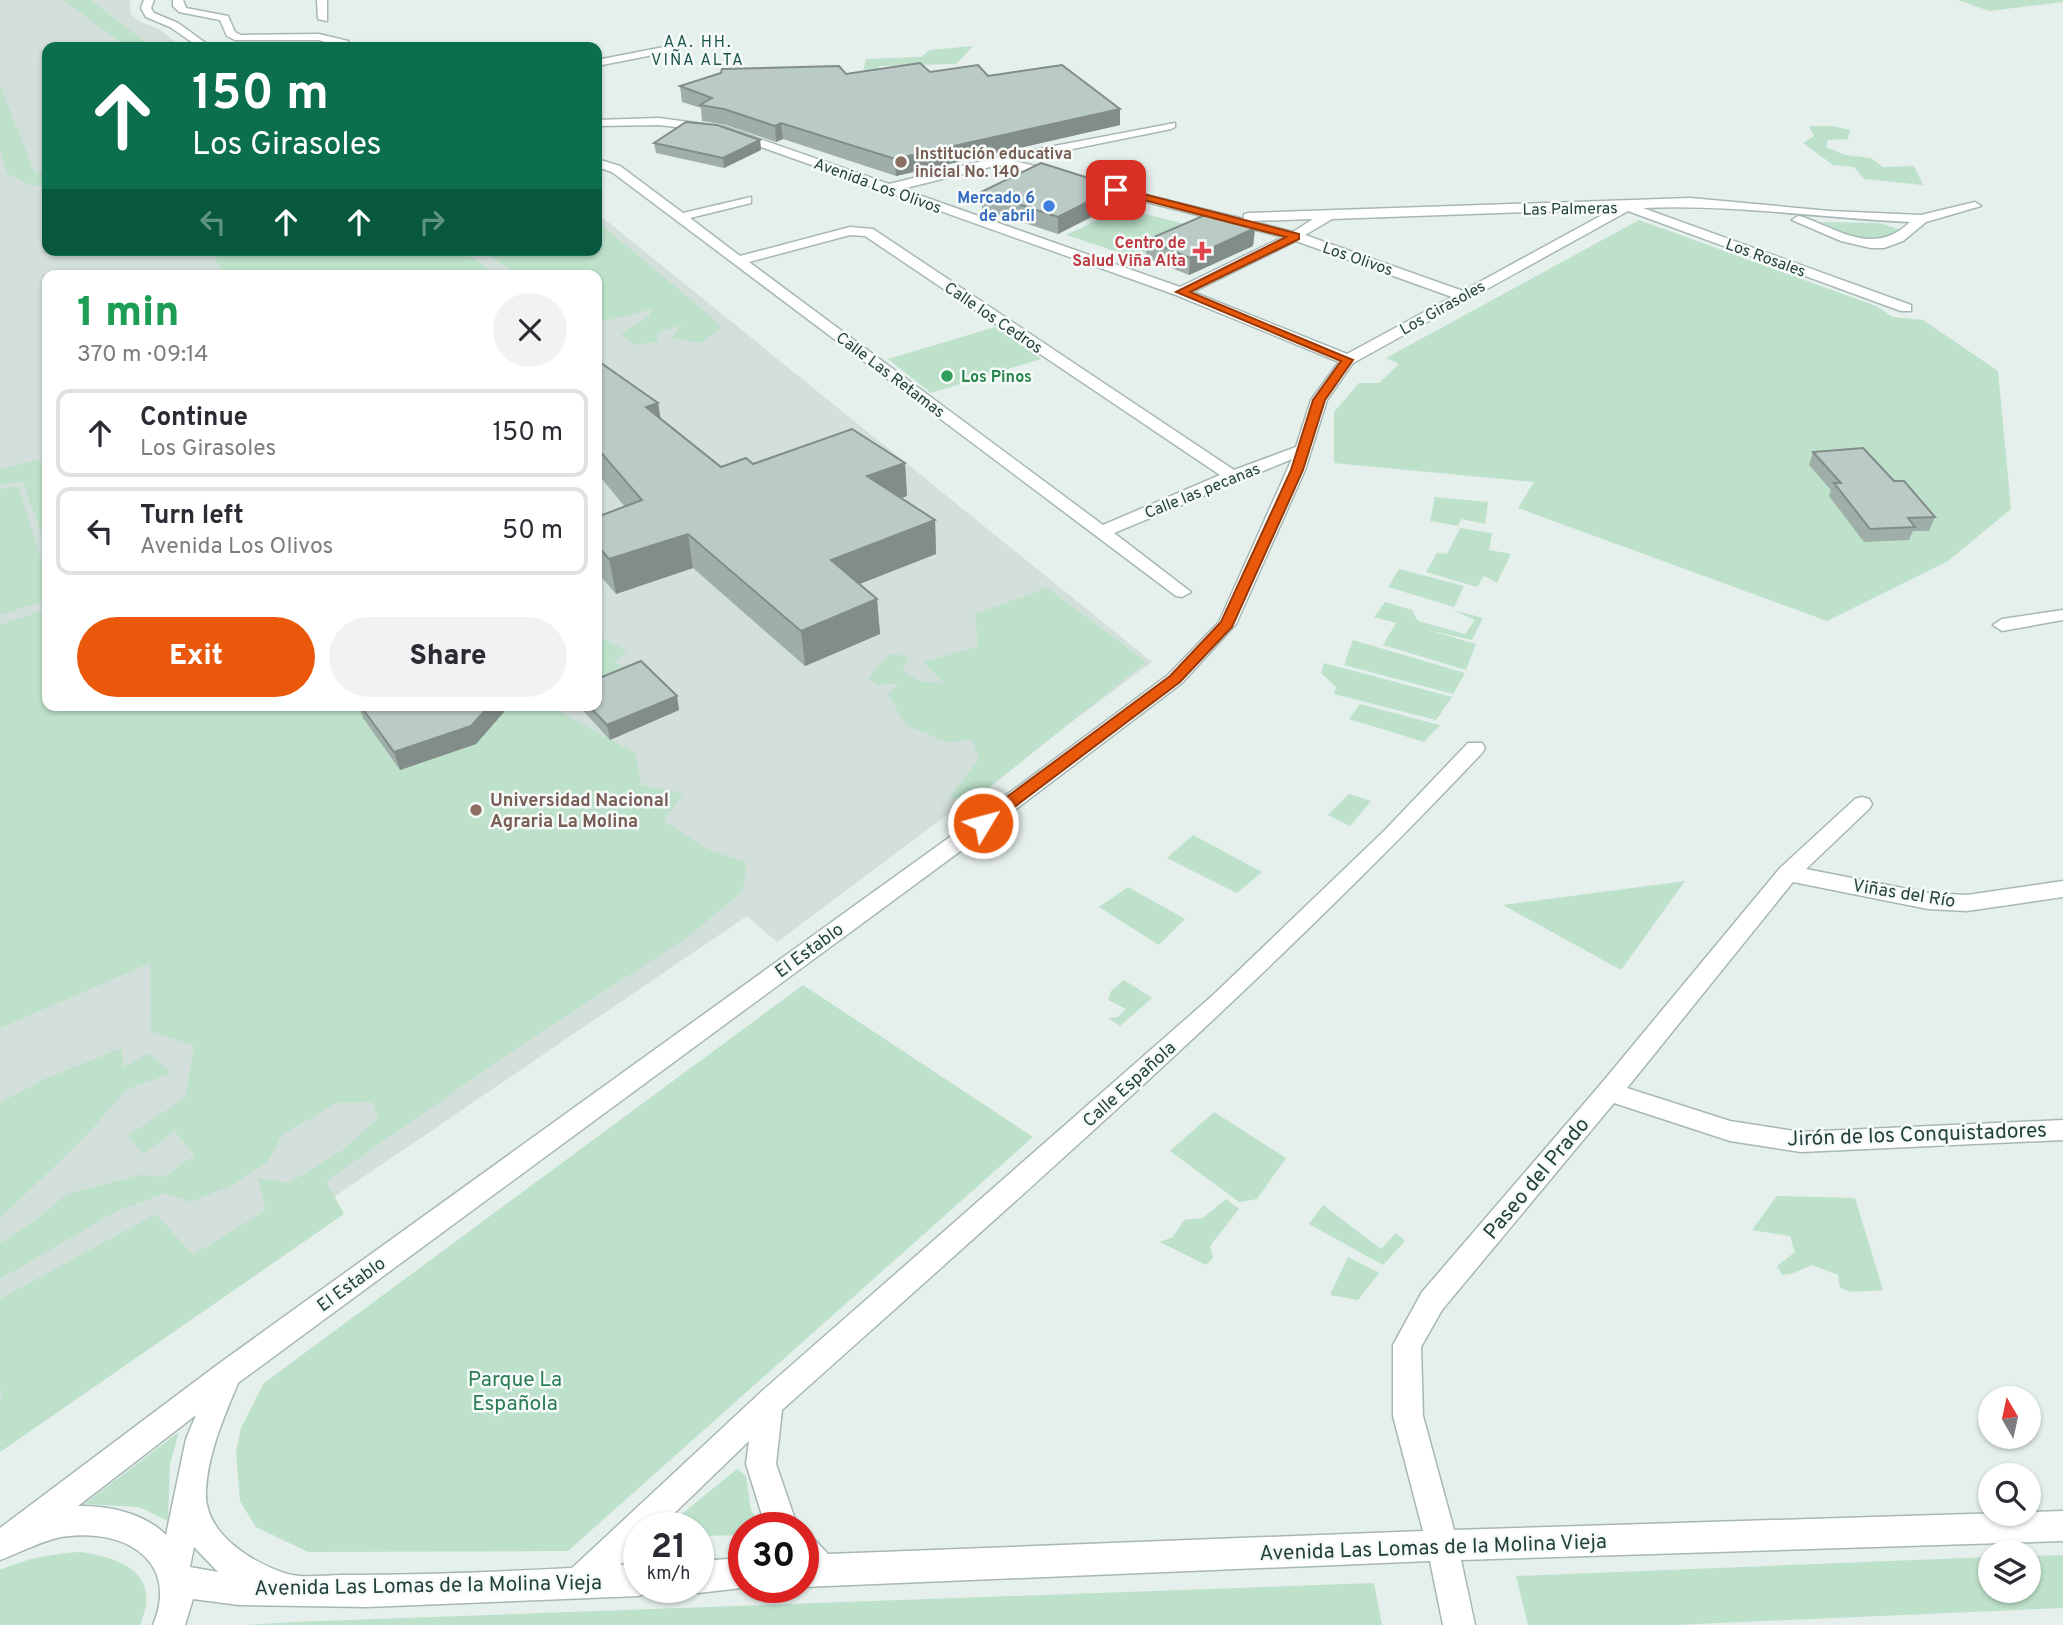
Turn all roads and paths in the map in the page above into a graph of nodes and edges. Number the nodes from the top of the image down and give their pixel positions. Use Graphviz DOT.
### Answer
graph roads {
  1 [pos="149,0"];
  2 [pos="178,0"];
  3 [pos="322,0"];
  4 [pos="323,19"];
  5 [pos="199,42"];
  6 [pos="342,42"];
  7 [pos="669,49"];
  8 [pos="602,62"];
  9 [pos="602,123"];
  10 [pos="1171,125"];
  11 [pos="998,161"];
  12 [pos="602,164"];
  13 [pos="886,189"];
  14 [pos="747,200"];
  15 [pos="1627,206"];
  16 [pos="1975,206"];
  17 [pos="1769,210"];
  18 [pos="1329,215"];
  19 [pos="681,217"];
  20 [pos="1222,218"];
  21 [pos="1921,219"];
  22 [pos="1295,236"];
  23 [pos="738,260"];
  24 [pos="1181,292"];
  25 [pos="1461,295"];
  26 [pos="1906,308"];
  27 [pos="1348,360"];
  28 [pos="1302,450"];
  29 [pos="1232,476"];
  30 [pos="1103,531"];
  31 [pos="1182,592"];
  32 [pos="2063,615"];
  33 [pos="2002,625"];
  34 [pos="1475,748"];
  35 [pos="1863,804"];
  36 [pos="1788,873"];
  37 [pos="2063,889"];
  38 [pos="1609,1092"];
  39 [pos="2063,1130"];
  40 [pos="227,1374"];
  41 [pos="768,1405"];
  42 [pos="190,1489"];
  43 [pos="776,1512"];
  44 [pos="2063,1526"];
  45 [pos="8,1540"];
  46 [pos="1440,1546"];
  47 [pos="819,1563"];
  48 [pos="176,1574"];
  49 [pos="623,1581"];
  50 [pos="579,1584"];
  51 [pos="295,1591"];
  52 [pos="169,1625"];
  53 [pos="1459,1625"];
  1 -- 5 [label="street"];
  2 -- 6 [label="street"];
  3 -- 4 [label="street"];
  7 -- 8 [label="street"];
  9 -- 13 [label="street, Avenida Los Olivos"];
  10 -- 11 [label="street"];
  11 -- 13 [label="street, Los Olivos"];
  11 -- 20 [label="street, Los Olivos"];
  12 -- 19 [label="street, Calle Las Retamas"];
  13 -- 24 [label="street, Avenida Los Olivos"];
  14 -- 19 [label="street"];
  15 -- 17 [label="street, Las Palmeras"];
  15 -- 18 [label="street, Las Palmeras"];
  15 -- 25 [label="street, Los Girasoles"];
  15 -- 26 [label="street, Los Rosales"];
  16 -- 21 [label="street, Las Palmeras"];
  17 -- 21 [label="street, Las Palmeras"];
  17 -- 21 [label="street"];
  18 -- 20 [label="street"];
  18 -- 22 [label="street, Las Palmeras"];
  19 -- 23 [label="street, Calle Las Retamas"];
  20 -- 22 [label="street, Los Olivos"];
  22 -- 24 [label="street, Las Palmeras"];
  22 -- 25 [label="street, Los Olivos"];
  23 -- 29 [label="street, Calle los Cedros"];
  23 -- 30 [label="street, Calle Las Retamas"];
  24 -- 27 [label="street, Avenida Los Olivos"];
  25 -- 27 [label="street, Los Girasoles"];
  27 -- 28 [label="street, Los Girasoles"];
  28 -- 29 [label="street, Calle las pecanas"];
  28 -- 40 [label="street, El Establo"];
  29 -- 30 [label="street, Calle las pecanas"];
  30 -- 31 [label="street, Calle Las Retamas"];
  32 -- 33 [label="street"];
  34 -- 41 [label="street, Calle Española"];
  35 -- 36 [label="street, Paseo del Prado"];
  36 -- 37 [label="street, Viñas del Río"];
  36 -- 38 [label="street, Paseo del Prado"];
  38 -- 39 [label="street, Jirón de los Conquistadores"];
  38 -- 46 [label="street, Paseo del Prado"];
  40 -- 42 [label="street"];
  40 -- 45 [label="street, El Establo"];
  41 -- 43 [label="street"];
  41 -- 50 [label="street, Calle Española"];
  42 -- 48 [label="street"];
  42 -- 51 [label="street"];
  44 -- 46 [label="street, Avenida Las Lomas de la Molina Vieja"];
  45 -- 48 [label="street"];
  46 -- 47 [label="street, Avenida Las Lomas de la Molina Vieja"];
  46 -- 53 [label="street, Paseo del Prado"];
  48 -- 51 [label="street, Avenida Las Lomas de la Molina Vieja"];
  48 -- 52 [label="street"];
  49 -- 50 [label="street, Avenida Las Lomas de la Molina Vieja"];
  50 -- 51 [label="street, Avenida Las Lomas de la Molina Vieja"];
}
